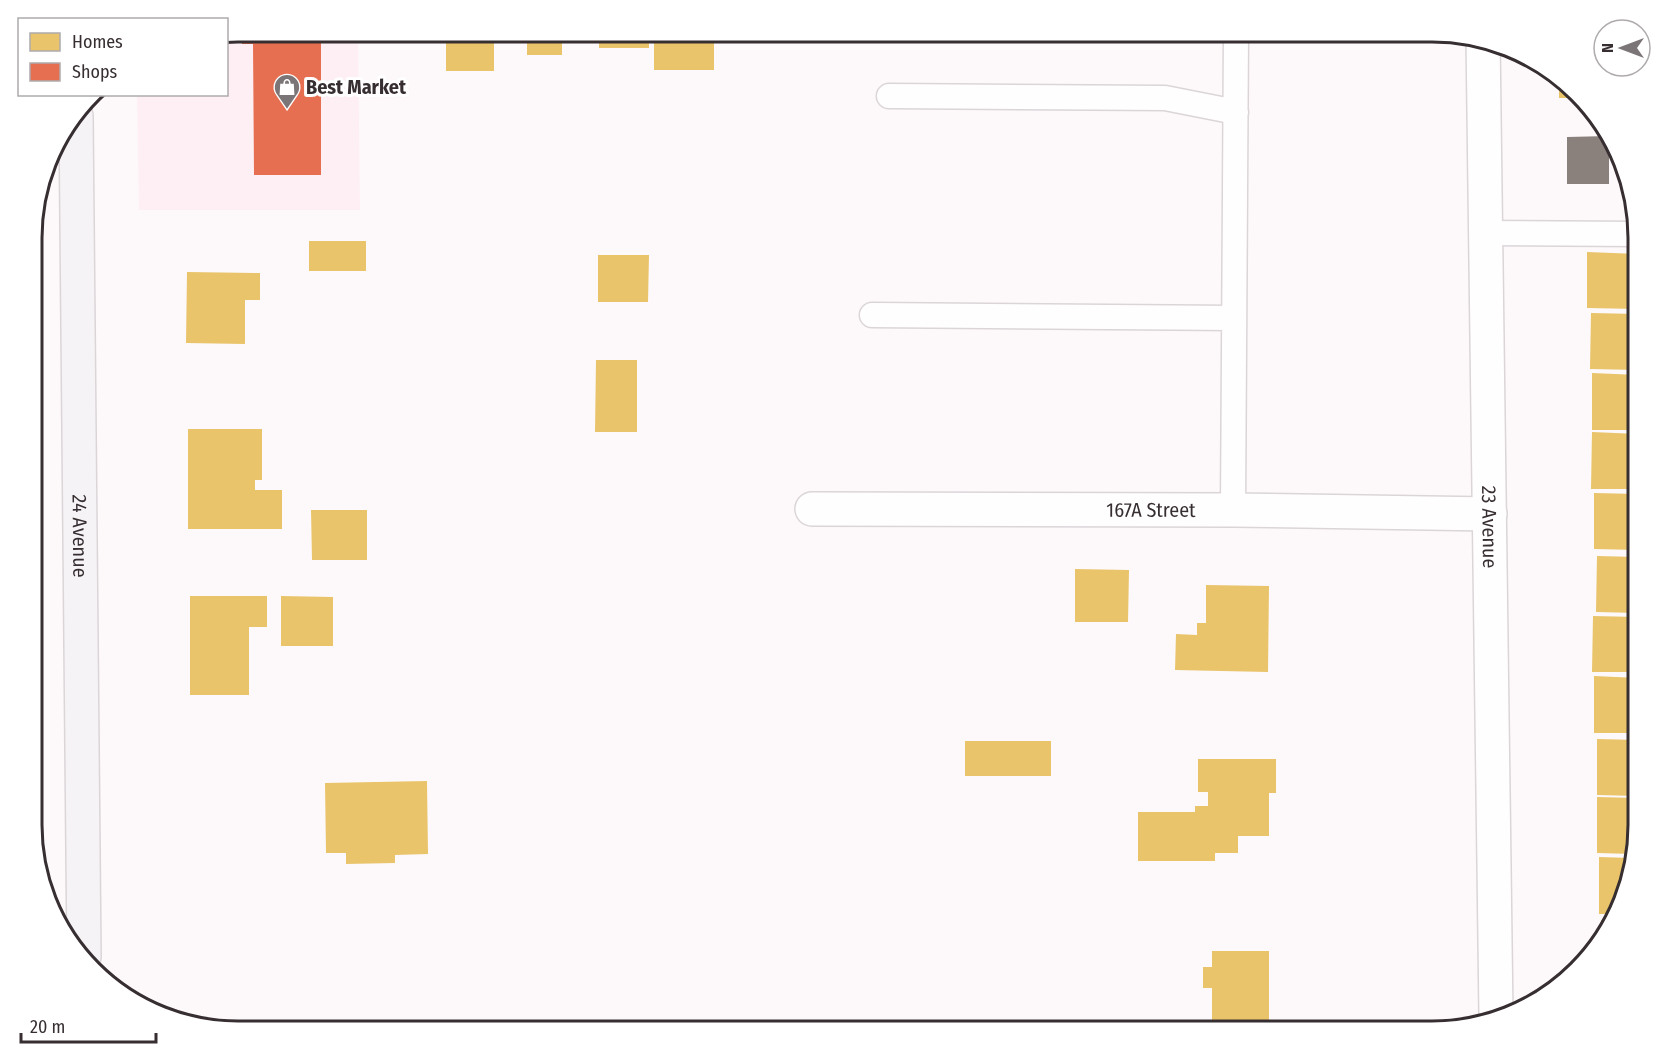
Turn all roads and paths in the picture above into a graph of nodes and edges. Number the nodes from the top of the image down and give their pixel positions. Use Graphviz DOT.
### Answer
graph roads {
  1 [pos="1236,42"];
  2 [pos="1483,49"];
  3 [pos="889,96"];
  4 [pos="1236,112"];
  5 [pos="76,128"];
  6 [pos="1484,233"];
  7 [pos="1628,234"];
  8 [pos="872,315"];
  9 [pos="1234,318"];
  10 [pos="812,509"];
  11 [pos="1233,510"];
  12 [pos="1490,514"];
  13 [pos="84,945"];
  14 [pos="1496,1011"];
  1 -- 4 [label="lane"];
  2 -- 6 [label="street, 23 Avenue"];
  3 -- 4 [label="lane"];
  4 -- 9 [label="lane"];
  5 -- 13 [label="main road, 24 Avenue"];
  6 -- 7 [label="lane"];
  6 -- 12 [label="street, 23 Avenue"];
  8 -- 9 [label="lane"];
  9 -- 11 [label="lane"];
  10 -- 11 [label="street, 167A Street"];
  11 -- 12 [label="street, 167A Street"];
  12 -- 14 [label="street, 23 Avenue"];
}
